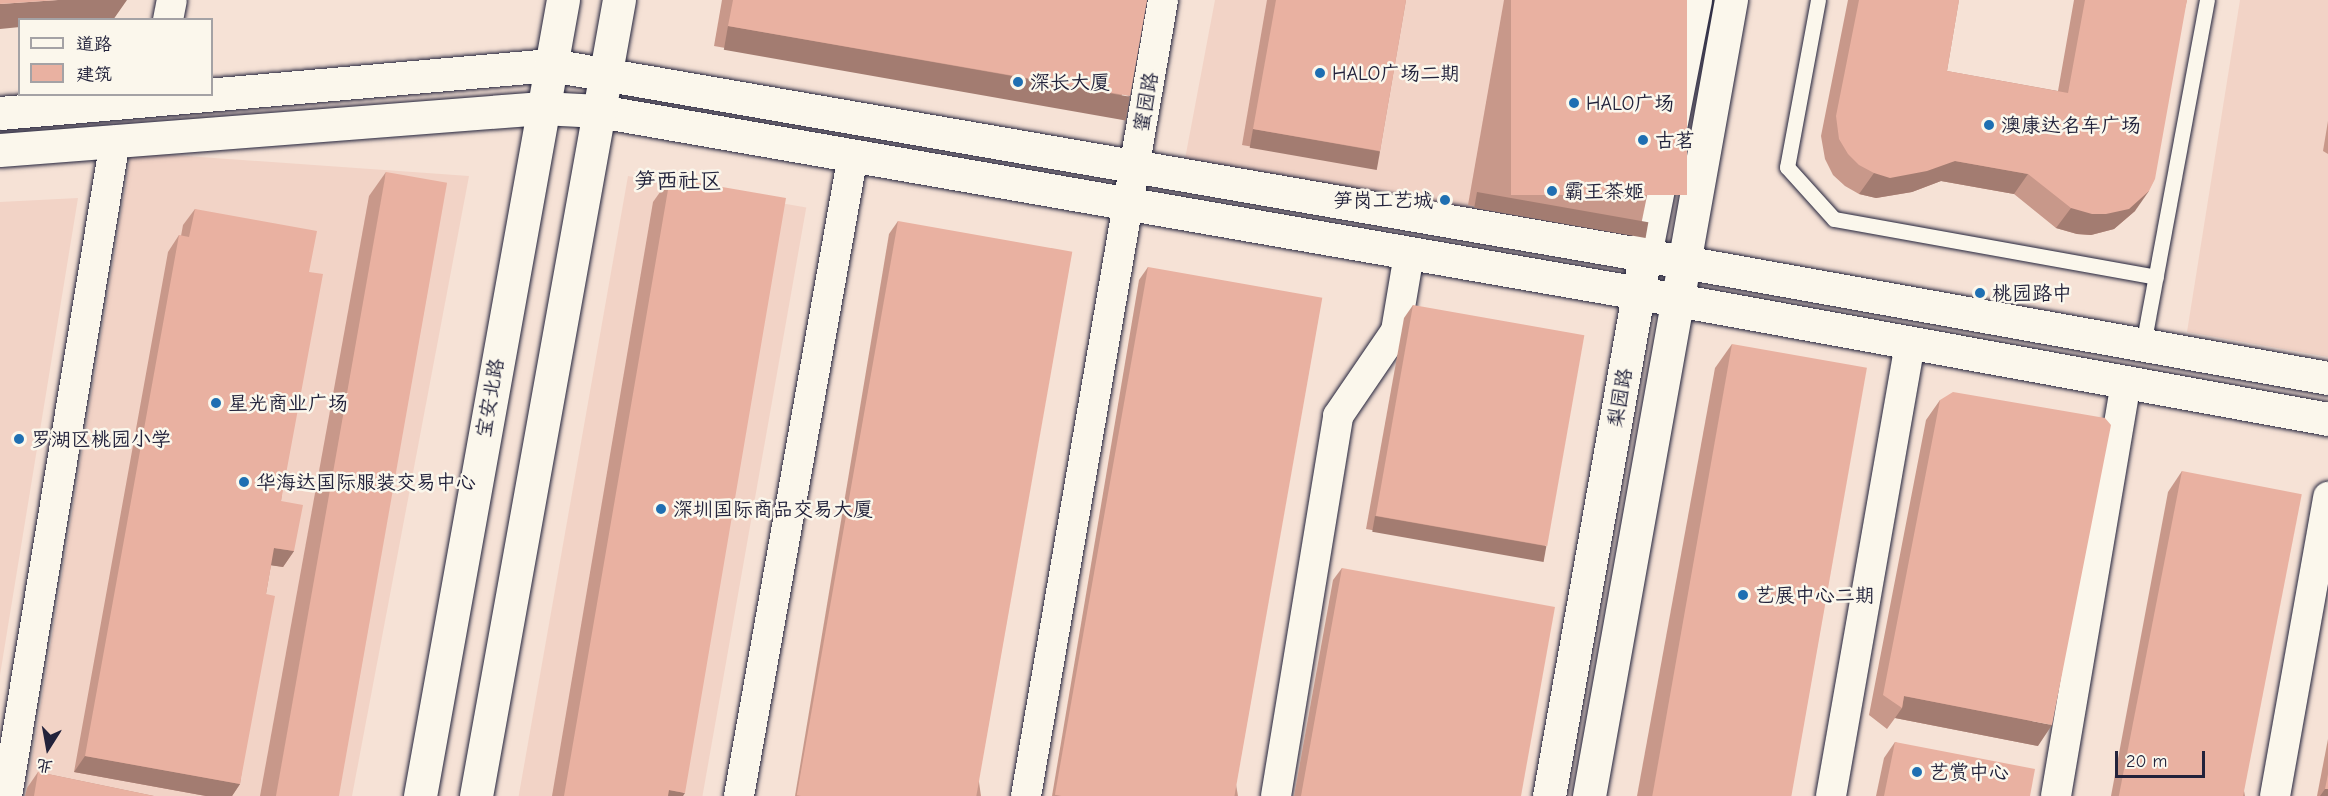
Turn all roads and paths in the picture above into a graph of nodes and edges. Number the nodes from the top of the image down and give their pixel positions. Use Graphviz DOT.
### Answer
graph roads {
  1 [pos="172,0"];
  2 [pos="563,0"];
  3 [pos="619,0"];
  4 [pos="1163,0"];
  5 [pos="1695,0"];
  6 [pos="1731,0"];
  7 [pos="1818,0"];
  8 [pos="2207,0"];
  9 [pos="168,18"];
  10 [pos="550,65"];
  11 [pos="606,73"];
  12 [pos="213,93"];
  13 [pos="179,96"];
  14 [pos="155,98"];
  15 [pos="542,108"];
  16 [pos="599,111"];
  17 [pos="0,113"];
  18 [pos="115,141"];
  19 [pos="0,150"];
  20 [pos="853,155"];
  21 [pos="1135,166"];
  22 [pos="1130,204"];
  23 [pos="1409,254"];
  24 [pos="1645,255"];
  25 [pos="1683,262"];
  26 [pos="2156,277"];
  27 [pos="1639,293"];
  28 [pos="1677,300"];
  29 [pos="1910,344"];
  30 [pos="2143,345"];
  31 [pos="2328,378"];
  32 [pos="2126,383"];
  33 [pos="2328,419"];
  34 [pos="2328,497"];
  35 [pos="6,778"];
  36 [pos="420,796"];
  37 [pos="476,796"];
  38 [pos="739,796"];
  39 [pos="1026,796"];
  40 [pos="1276,796"];
  41 [pos="1549,796"];
  42 [pos="1589,796"];
  43 [pos="1831,796"];
  44 [pos="2056,796"];
  45 [pos="2275,796"];
  1 -- 9 [label="street"];
  2 -- 10 [label="street, 宝安北路"];
  3 -- 11 [label="street"];
  4 -- 21 [label="street, 蜜园路"];
  5 -- 24 [label="street, 梨园路"];
  6 -- 25 [label="street, 梨园路"];
  7 -- 26 [label="lane"];
  8 -- 26 [label="lane"];
  10 -- 11 [label="street"];
  10 -- 12 [label="street"];
  10 -- 15 [label="street, 宝安北路"];
  11 -- 16 [label="street"];
  11 -- 21 [label="street"];
  13 -- 14 [label="street"];
  14 -- 17 [label="street"];
  15 -- 16 [label="street"];
  15 -- 18 [label="street"];
  15 -- 36 [label="street, 宝安北路"];
  16 -- 20 [label="street"];
  16 -- 37 [label="street"];
  18 -- 19 [label="street"];
  18 -- 35 [label="street"];
  20 -- 22 [label="street"];
  20 -- 38 [label="street"];
  21 -- 22 [label="street, 蜜园路"];
  21 -- 24 [label="street"];
  22 -- 23 [label="street"];
  22 -- 39 [label="street, 蜜园路"];
  23 -- 27 [label="street"];
  23 -- 40 [label="street"];
  24 -- 25 [label="street"];
  24 -- 27 [label="street, 梨园路"];
  25 -- 28 [label="street, 梨园路"];
  25 -- 30 [label="street"];
  26 -- 30 [label="lane"];
  27 -- 28 [label="street"];
  27 -- 41 [label="street, 梨园路"];
  28 -- 29 [label="street"];
  28 -- 42 [label="street, 梨园路"];
  29 -- 32 [label="street"];
  29 -- 43 [label="street"];
  30 -- 31 [label="street"];
  32 -- 33 [label="street"];
  32 -- 44 [label="street"];
  34 -- 45 [label="street"];
}
